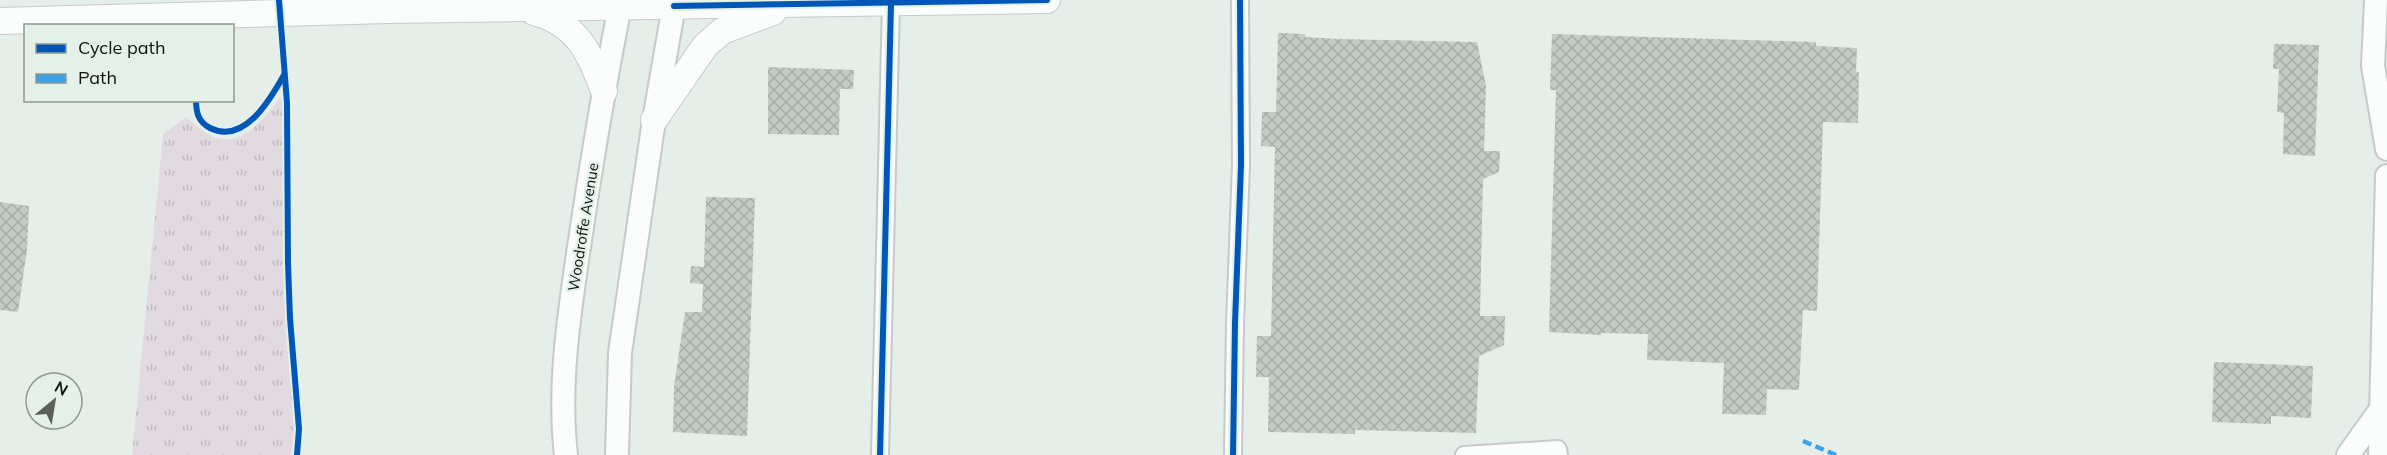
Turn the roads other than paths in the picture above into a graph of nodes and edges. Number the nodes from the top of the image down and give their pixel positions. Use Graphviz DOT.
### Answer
graph roads {
  1 [pos="1047,0"];
  2 [pos="1240,0"];
  3 [pos="2376,0"];
  4 [pos="620,3"];
  5 [pos="674,3"];
  6 [pos="891,3"];
  7 [pos="790,5"];
  8 [pos="519,8"];
  9 [pos="0,21"];
  10 [pos="604,91"];
  11 [pos="654,120"];
  12 [pos="2387,149"];
  13 [pos="2387,176"];
  14 [pos="2384,383"];
  15 [pos="2381,409"];
  16 [pos="566,455"];
  17 [pos="621,455"];
  18 [pos="880,455"];
  19 [pos="1233,455"];
  20 [pos="1464,455"];
  21 [pos="1559,455"];
  22 [pos="2348,455"];
  23 [pos="2380,455"];
  1 -- 6 [label="main road"];
  2 -- 19 [label="street"];
  3 -- 12 [label="main road"];
  4 -- 5 [label="main road"];
  4 -- 8 [label="main road"];
  4 -- 10 [label="main road, Woodroffe Avenue"];
  5 -- 7 [label="main road"];
  5 -- 11 [label="main road"];
  6 -- 7 [label="main road"];
  6 -- 18 [label="street"];
  7 -- 11 [label="main road"];
  8 -- 9 [label="main road"];
  8 -- 10 [label="main road"];
  10 -- 16 [label="main road, Woodroffe Avenue"];
  11 -- 17 [label="main road"];
  13 -- 14 [label="main road"];
  14 -- 15 [label="main road"];
  15 -- 22 [label="main road"];
  15 -- 23 [label="main road"];
  20 -- 21 [label="street"];
}
